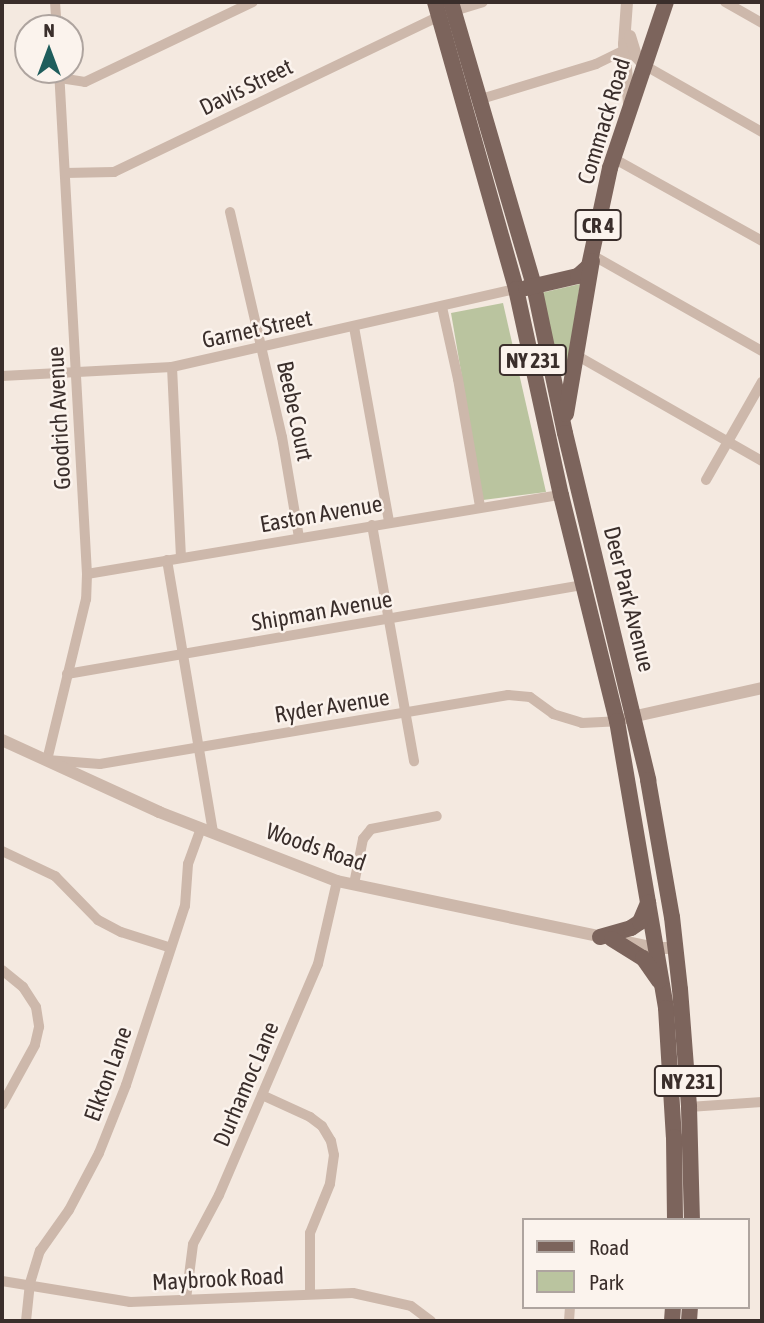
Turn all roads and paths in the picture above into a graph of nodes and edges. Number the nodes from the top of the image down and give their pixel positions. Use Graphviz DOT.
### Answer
graph roads {
  1 [pos="254,2"];
  2 [pos="483,2"];
  3 [pos="627,2"];
  4 [pos="666,2"];
  5 [pos="725,2"];
  6 [pos="445,8"];
  7 [pos="762,23"];
  8 [pos="627,26"];
  9 [pos="625,50"];
  10 [pos="596,64"];
  11 [pos="644,65"];
  12 [pos="626,69"];
  13 [pos="84,82"];
  14 [pos="61,84"];
  15 [pos="481,99"];
  16 [pos="629,112"];
  17 [pos="762,132"];
  18 [pos="613,158"];
  19 [pos="65,173"];
  20 [pos="230,212"];
  21 [pos="762,241"];
  22 [pos="592,255"];
  23 [pos="534,286"];
  24 [pos="516,289"];
  25 [pos="442,307"];
  26 [pos="354,327"];
  27 [pos="262,347"];
  28 [pos="762,351"];
  29 [pos="576,355"];
  30 [pos="172,367"];
  31 [pos="76,372"];
  32 [pos="2,376"];
  33 [pos="762,382"];
  34 [pos="565,433"];
  35 [pos="728,441"];
  36 [pos="762,461"];
  37 [pos="706,480"];
  38 [pos="561,495"];
  39 [pos="480,507"];
  40 [pos="389,522"];
  41 [pos="372,524"];
  42 [pos="299,537"];
  43 [pos="181,558"];
  44 [pos="167,560"];
  45 [pos="87,574"];
  46 [pos="583,585"];
  47 [pos="389,619"];
  48 [pos="183,654"];
  49 [pos="67,674"];
  50 [pos="762,688"];
  51 [pos="405,714"];
  52 [pos="634,717"];
  53 [pos="617,721"];
  54 [pos="2,740"];
  55 [pos="199,748"];
  56 [pos="47,761"];
  57 [pos="414,761"];
  58 [pos="437,816"];
  59 [pos="207,830"];
  60 [pos="2,851"];
  61 [pos="337,881"];
  62 [pos="354,884"];
  63 [pos="648,903"];
  64 [pos="606,938"];
  65 [pos="171,948"];
  66 [pos="656,948"];
  67 [pos="675,948"];
  68 [pos="2,970"];
  69 [pos="663,987"];
  70 [pos="262,1096"];
  71 [pos="762,1102"];
  72 [pos="2,1105"];
  73 [pos="689,1107"];
  74 [pos="675,1218"];
  75 [pos="692,1218"];
  76 [pos="2,1281"];
  77 [pos="30,1283"];
  78 [pos="310,1294"];
  79 [pos="186,1299"];
  80 [pos="26,1321"];
  81 [pos="430,1321"];
  1 -- 13 [label="street"];
  2 -- 6 [label="street, Davis Street"];
  3 -- 8 [label="street"];
  4 -- 11 [label="main road, Commack Road / CR 4"];
  5 -- 7 [label="street"];
  6 -- 15 [label="main road, Deer Park Avenue / NY 231"];
  6 -- 19 [label="street, Davis Street"];
  6 -- 24 [label="main road, Deer Park Avenue / NY 231"];
  8 -- 9 [label="street"];
  8 -- 11 [label="street"];
  9 -- 10 [label="street"];
  9 -- 12 [label="street"];
  10 -- 12 [label="street"];
  10 -- 15 [label="street"];
  11 -- 16 [label="main road, Commack Road / CR 4"];
  11 -- 17 [label="street"];
  12 -- 16 [label="street"];
  14 -- 19 [label="street, Goodrich Avenue"];
  15 -- 23 [label="main road, Deer Park Avenue / NY 231"];
  16 -- 18 [label="main road, Commack Road / CR 4"];
  18 -- 21 [label="street"];
  18 -- 22 [label="main road, Commack Road / CR 4"];
  19 -- 31 [label="street, Goodrich Avenue"];
  20 -- 27 [label="street, Beebe Court"];
  22 -- 23 [label="main road, CR 4"];
  22 -- 28 [label="street"];
  22 -- 29 [label="main road, Commack Road"];
  23 -- 24 [label="main road, CR 4"];
  23 -- 34 [label="main road, Deer Park Avenue / NY 231"];
  24 -- 25 [label="street, Garnet Street"];
  24 -- 38 [label="main road, Deer Park Avenue / NY 231"];
  25 -- 26 [label="street, Garnet Street"];
  25 -- 39 [label="street"];
  26 -- 27 [label="street, Garnet Street"];
  26 -- 40 [label="street"];
  27 -- 30 [label="street, Garnet Street"];
  27 -- 42 [label="street, Beebe Court"];
  29 -- 34 [label="main road, Commack Road"];
  29 -- 35 [label="street"];
  30 -- 31 [label="street, Garnet Street"];
  30 -- 43 [label="street"];
  31 -- 32 [label="street, Garnet Street"];
  31 -- 45 [label="street, Goodrich Avenue"];
  33 -- 35 [label="street"];
  34 -- 52 [label="main road, Deer Park Avenue / NY 231"];
  35 -- 36 [label="street"];
  35 -- 37 [label="street"];
  38 -- 39 [label="street, Easton Avenue"];
  38 -- 46 [label="main road, Deer Park Avenue / NY 231"];
  39 -- 40 [label="street, Easton Avenue"];
  40 -- 41 [label="street, Easton Avenue"];
  41 -- 42 [label="street, Easton Avenue"];
  41 -- 47 [label="street"];
  42 -- 43 [label="street, Easton Avenue"];
  43 -- 44 [label="street, Easton Avenue"];
  44 -- 45 [label="street, Easton Avenue"];
  44 -- 48 [label="street"];
  45 -- 49 [label="street, Goodrich Avenue"];
  46 -- 47 [label="street, Shipman Avenue"];
  46 -- 53 [label="main road, Deer Park Avenue / NY 231"];
  47 -- 48 [label="street, Shipman Avenue"];
  47 -- 51 [label="street"];
  48 -- 49 [label="street, Shipman Avenue"];
  48 -- 55 [label="street"];
  49 -- 56 [label="street, Goodrich Avenue"];
  50 -- 52 [label="street"];
  51 -- 53 [label="street, Ryder Avenue"];
  51 -- 55 [label="street, Ryder Avenue"];
  51 -- 57 [label="street"];
  52 -- 53 [label="street"];
  52 -- 67 [label="main road, Deer Park Avenue / NY 231"];
  53 -- 63 [label="main road, Deer Park Avenue / NY 231"];
  54 -- 56 [label="street, Woods Road"];
  55 -- 56 [label="street, Ryder Avenue"];
  55 -- 59 [label="street"];
  56 -- 59 [label="street, Woods Road"];
  58 -- 62 [label="street"];
  59 -- 61 [label="street, Woods Road"];
  59 -- 65 [label="street, Elkton Lane"];
  60 -- 65 [label="street"];
  61 -- 62 [label="street, Woods Road"];
  61 -- 70 [label="street, Durhamoc Lane"];
  62 -- 64 [label="street, Woods Road"];
  63 -- 64 [label="main road"];
  63 -- 66 [label="main road, Deer Park Avenue / NY 231"];
  64 -- 66 [label="street, Woods Road"];
  64 -- 69 [label="main road"];
  65 -- 77 [label="street, Elkton Lane"];
  66 -- 67 [label="street, Woods Road"];
  66 -- 69 [label="main road, Deer Park Avenue / NY 231"];
  67 -- 73 [label="main road, Deer Park Avenue / NY 231"];
  68 -- 72 [label="street"];
  69 -- 74 [label="main road, Deer Park Avenue / NY 231"];
  70 -- 78 [label="street"];
  70 -- 79 [label="street, Durhamoc Lane"];
  71 -- 73 [label="street"];
  73 -- 75 [label="main road, Deer Park Avenue / NY 231"];
  76 -- 77 [label="street, Maybrook Road"];
  77 -- 79 [label="street, Maybrook Road"];
  77 -- 80 [label="street, Elkton Lane"];
  78 -- 79 [label="street, Maybrook Road"];
  78 -- 81 [label="street, Maybrook Road"];
}
